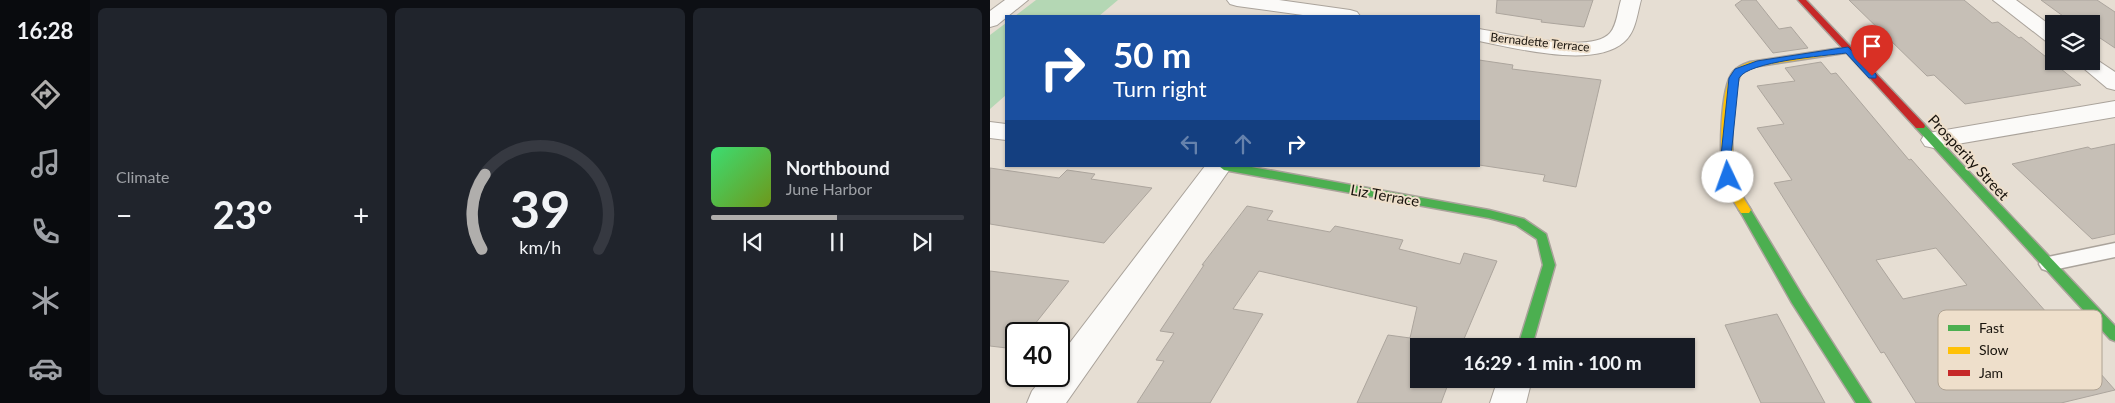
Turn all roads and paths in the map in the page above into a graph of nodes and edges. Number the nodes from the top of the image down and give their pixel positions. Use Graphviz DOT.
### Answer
graph roads {
  1 [pos="1018,0"];
  2 [pos="1237,0"];
  3 [pos="1631,0"];
  4 [pos="1802,0"];
  5 [pos="2003,0"];
  6 [pos="1343,15"];
  7 [pos="990,21"];
  8 [pos="2045,31"];
  9 [pos="1480,35"];
  10 [pos="1848,50"];
  11 [pos="2098,70"];
  12 [pos="2115,83"];
  13 [pos="2115,109"];
  14 [pos="990,130"];
  15 [pos="1005,132"];
  16 [pos="1934,140"];
  17 [pos="1218,167"];
  18 [pos="1230,167"];
  19 [pos="2115,250"];
  20 [pos="2048,264"];
  21 [pos="2091,310"];
  22 [pos="2102,321"];
  23 [pos="2115,335"];
  24 [pos="1527,338"];
  25 [pos="1512,388"];
  26 [pos="1045,403"];
  27 [pos="1508,403"];
  28 [pos="1864,403"];
  1 -- 7 [label="street"];
  2 -- 6 [label="street"];
  3 -- 9 [label="street, Bernadette Terrace"];
  4 -- 10 [label="street, Prosperity Street"];
  5 -- 8 [label="street"];
  10 -- 16 [label="street, Prosperity Street"];
  10 -- 28 [label="street"];
  11 -- 12 [label="street"];
  13 -- 16 [label="street"];
  14 -- 15 [label="street"];
  16 -- 20 [label="street, Prosperity Street"];
  17 -- 26 [label="street"];
  18 -- 24 [label="street, Liz Terrace"];
  19 -- 20 [label="lane"];
  20 -- 21 [label="street, Prosperity Street"];
  22 -- 23 [label="street, Prosperity Street"];
  25 -- 27 [label="street"];
}
